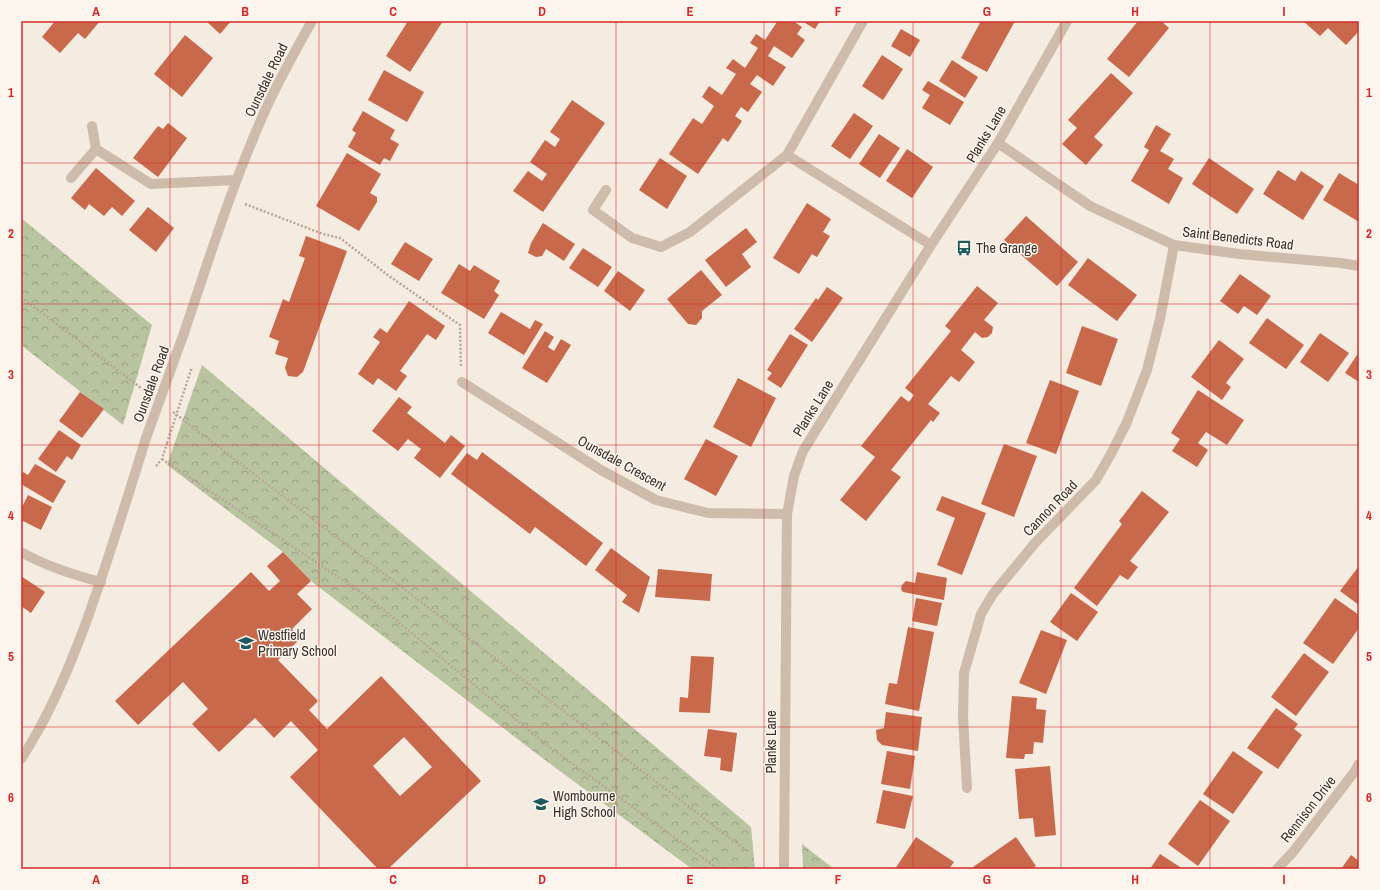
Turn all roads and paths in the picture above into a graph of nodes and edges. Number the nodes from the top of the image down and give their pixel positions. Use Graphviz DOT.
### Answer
graph roads {
  1 [pos="312,21"];
  2 [pos="863,21"];
  3 [pos="1067,21"];
  4 [pos="92,126"];
  5 [pos="998,142"];
  6 [pos="96,148"];
  7 [pos="787,155"];
  8 [pos="71,178"];
  9 [pos="236,180"];
  10 [pos="606,190"];
  11 [pos="229,198"];
  12 [pos="931,245"];
  13 [pos="1174,245"];
  14 [pos="1359,266"];
  15 [pos="21,297"];
  16 [pos="193,363"];
  17 [pos="462,382"];
  18 [pos="147,393"];
  19 [pos="173,412"];
  20 [pos="167,443"];
  21 [pos="162,459"];
  22 [pos="787,514"];
  23 [pos="21,552"];
  24 [pos="101,582"];
  25 [pos="21,759"];
  26 [pos="1359,764"];
  27 [pos="967,788"];
  28 [pos="748,852"];
  29 [pos="718,869"];
  30 [pos="784,869"];
  31 [pos="1277,869"];
  1 -- 9 [label="street, Ounsdale Road"];
  2 -- 7 [label="street"];
  3 -- 5 [label="street, Planks Lane"];
  4 -- 6 [label="street"];
  5 -- 12 [label="street, Planks Lane"];
  5 -- 13 [label="street, Saint Benedicts Road"];
  6 -- 8 [label="street"];
  6 -- 9 [label="street"];
  7 -- 10 [label="street"];
  7 -- 12 [label="street"];
  9 -- 11 [label="street, Ounsdale Road"];
  11 -- 17 [label="path"];
  11 -- 24 [label="street, Ounsdale Road, bridge"];
  12 -- 22 [label="street, Planks Lane"];
  13 -- 14 [label="street, Saint Benedicts Road"];
  13 -- 27 [label="street, Cannon Road"];
  15 -- 18 [label="path"];
  16 -- 20 [label="path, bridge"];
  17 -- 22 [label="street, Ounsdale Crescent"];
  19 -- 28 [label="path"];
  21 -- 29 [label="path"];
  22 -- 30 [label="street, Planks Lane"];
  23 -- 24 [label="street"];
  24 -- 25 [label="street, Ounsdale Road"];
  26 -- 31 [label="street, Rennison Drive"];
}
